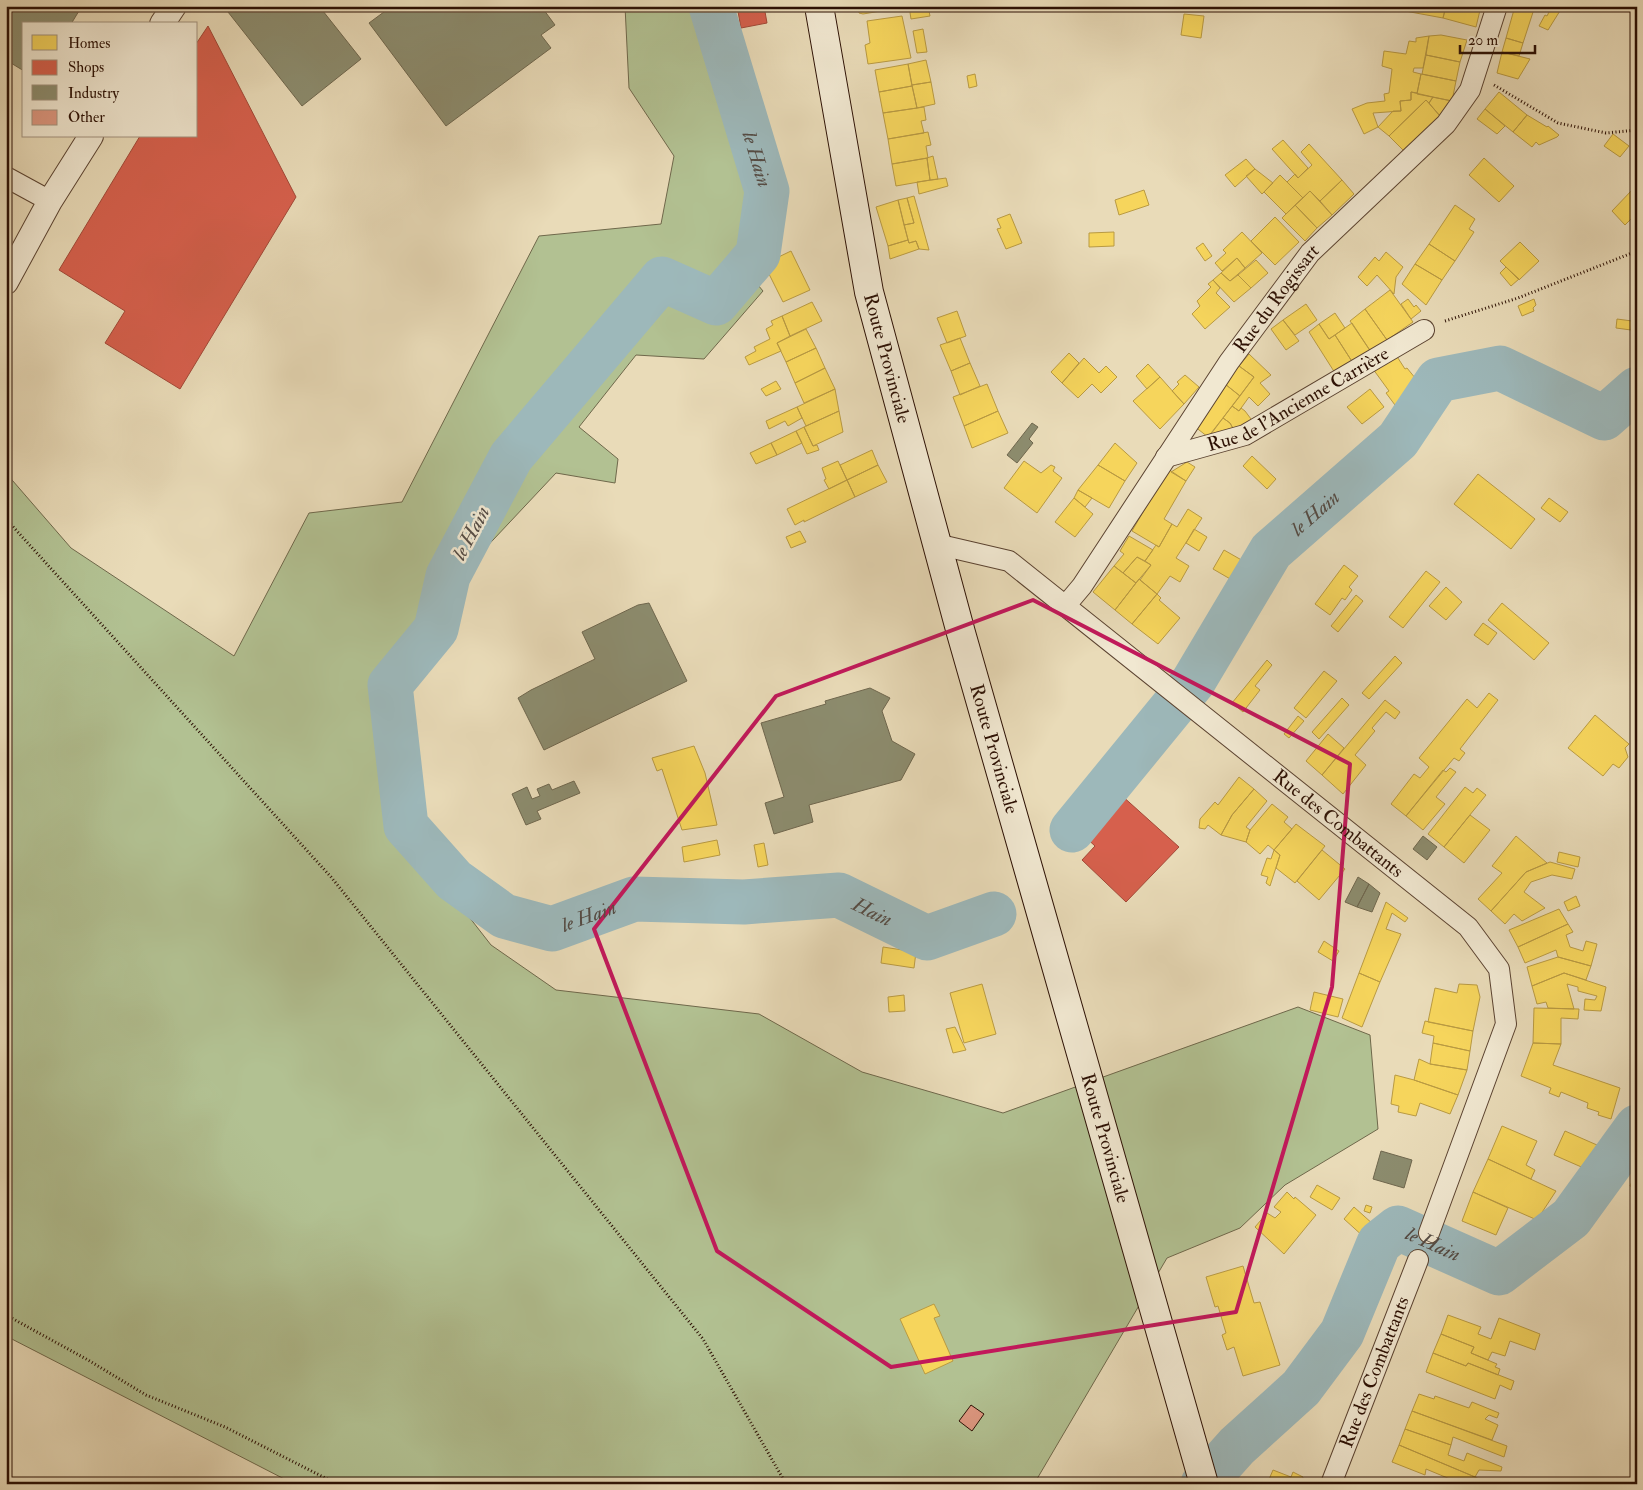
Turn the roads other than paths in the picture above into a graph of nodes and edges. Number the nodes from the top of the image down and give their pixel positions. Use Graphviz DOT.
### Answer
graph roads {
  1 [pos="174,6"];
  2 [pos="819,6"];
  3 [pos="1497,6"];
  4 [pos="163,22"];
  5 [pos="89,138"];
  6 [pos="6,177"];
  7 [pos="50,201"];
  8 [pos="6,282"];
  9 [pos="1424,330"];
  10 [pos="1166,457"];
  11 [pos="936,544"];
  12 [pos="1066,605"];
  13 [pos="1430,1233"];
  14 [pos="1418,1260"];
  15 [pos="1204,1484"];
  16 [pos="1330,1484"];
  1 -- 4 [label="street"];
  2 -- 11 [label="main road, Route Provinciale"];
  3 -- 10 [label="street, Rue du Rogissart"];
  5 -- 7 [label="street"];
  6 -- 7 [label="street"];
  7 -- 8 [label="street"];
  9 -- 10 [label="street, Rue de l'Ancienne Carrière"];
  10 -- 12 [label="street, Rue du Rogissart"];
  11 -- 12 [label="street, Rue des Combattants"];
  11 -- 15 [label="main road, Route Provinciale"];
  12 -- 13 [label="street, Rue des Combattants"];
  14 -- 16 [label="street, Rue des Combattants"];
}
